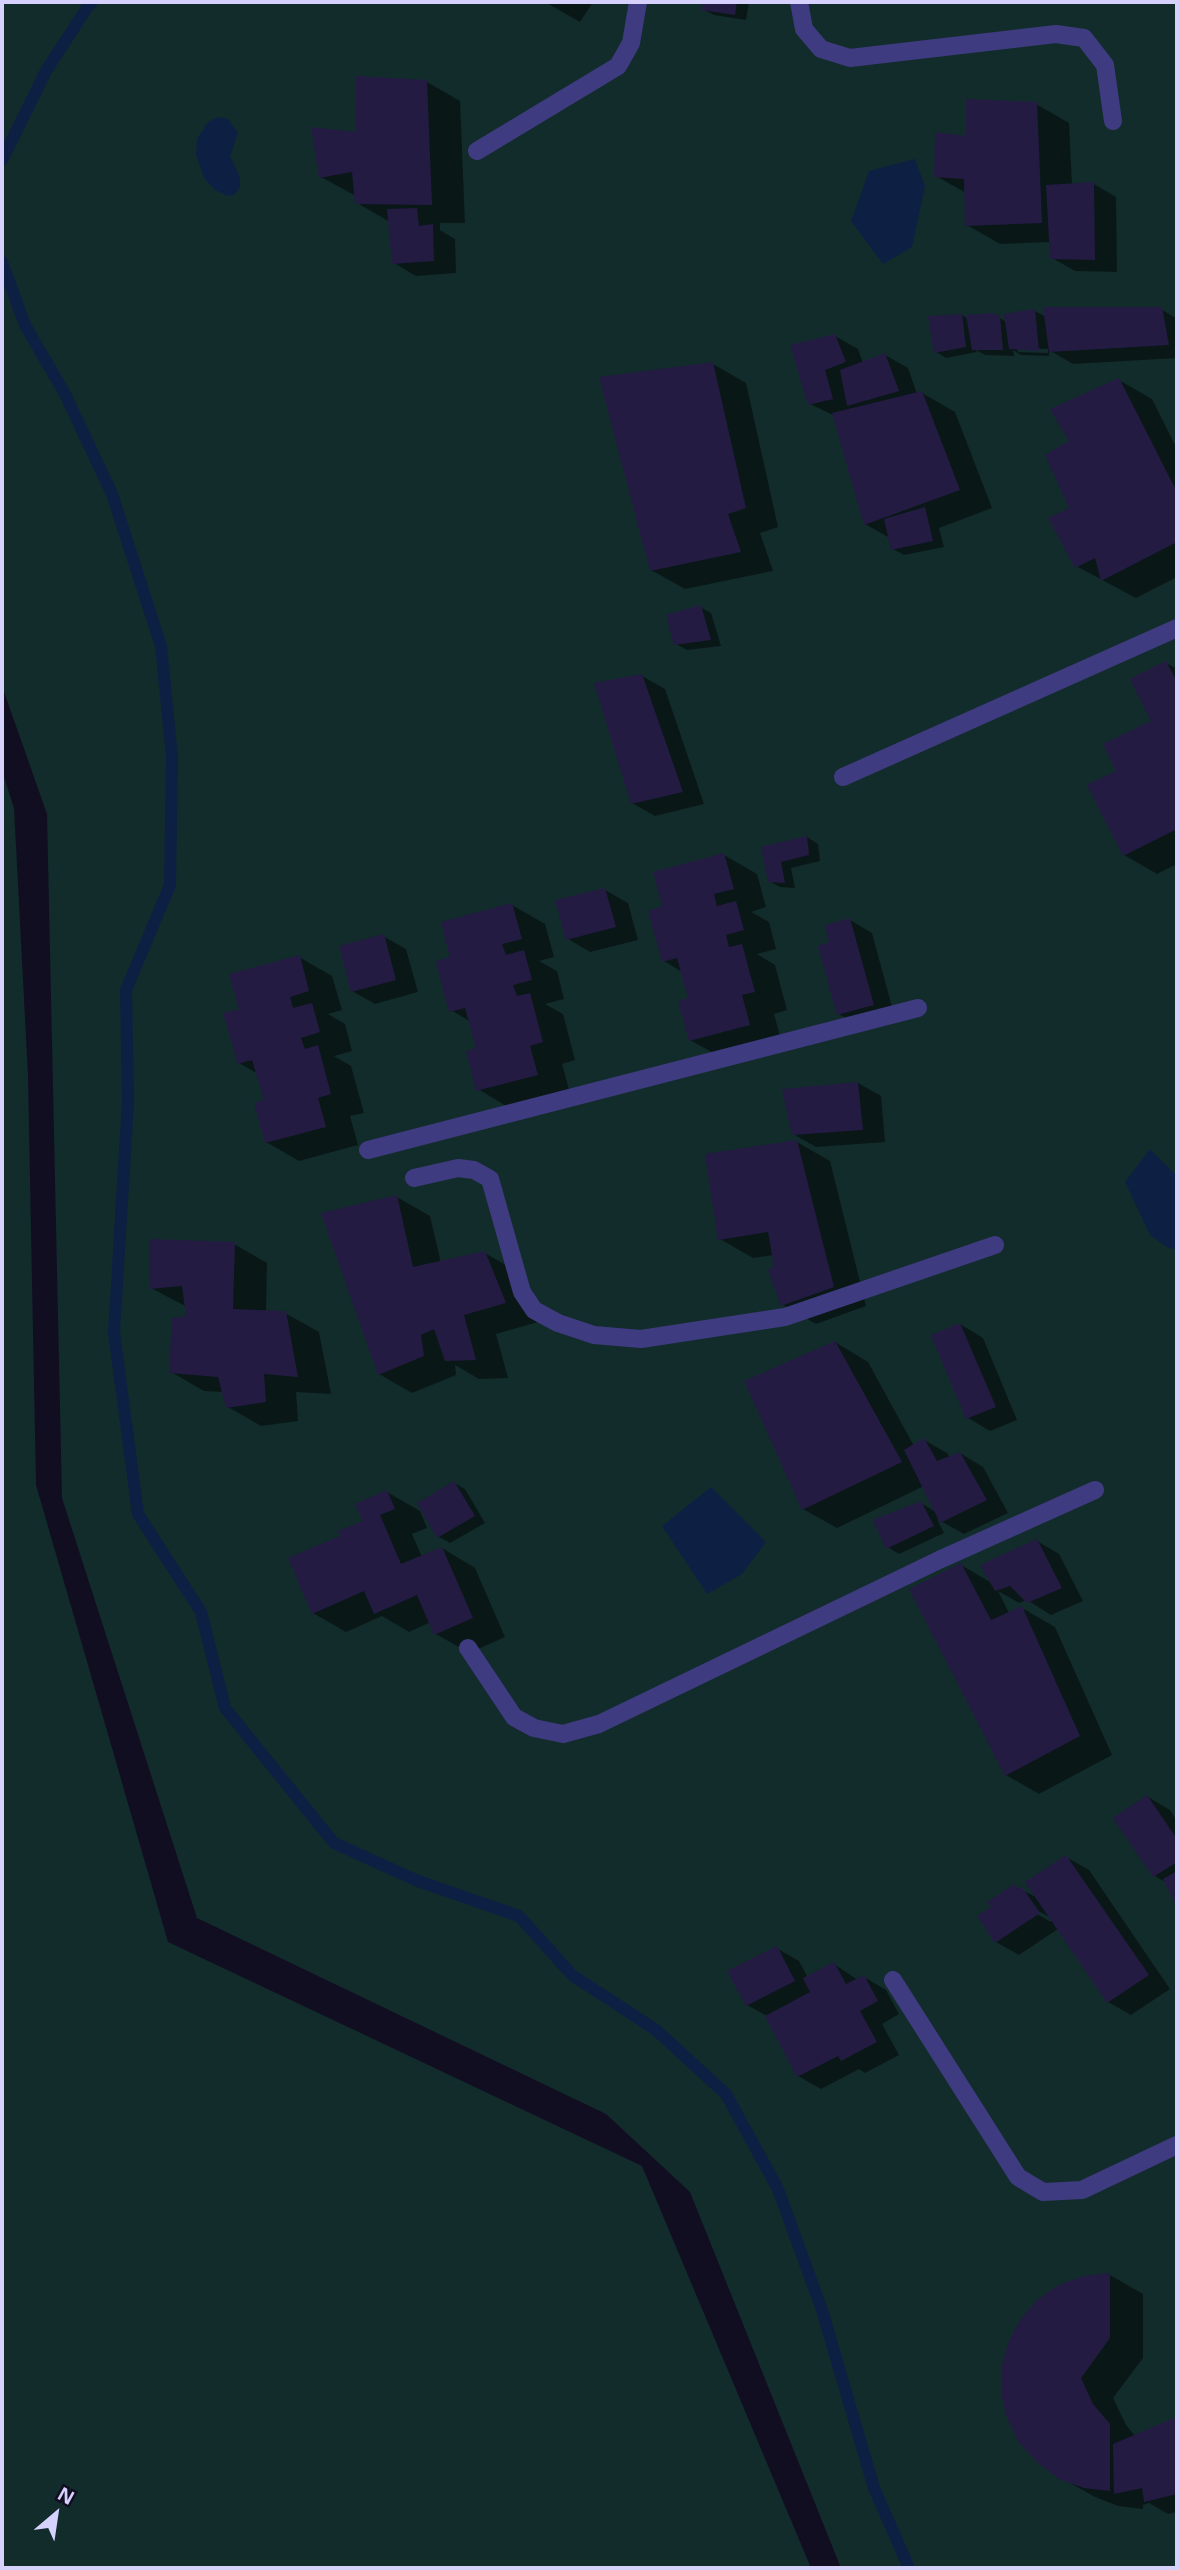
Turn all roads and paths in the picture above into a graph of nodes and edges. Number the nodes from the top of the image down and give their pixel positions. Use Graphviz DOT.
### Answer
graph roads {
  1 [pos="638,2"];
  2 [pos="799,2"];
  3 [pos="1113,121"];
  4 [pos="477,151"];
  5 [pos="1177,628"];
  6 [pos="843,777"];
  7 [pos="918,1008"];
  8 [pos="368,1150"];
  9 [pos="414,1178"];
  10 [pos="995,1245"];
  11 [pos="1095,1490"];
  12 [pos="468,1648"];
  13 [pos="893,1980"];
  14 [pos="1177,2145"];
  1 -- 4 [label="street"];
  2 -- 3 [label="street"];
  5 -- 6 [label="street"];
  7 -- 8 [label="street"];
  9 -- 10 [label="street"];
  11 -- 12 [label="street"];
  13 -- 14 [label="street"];
}
